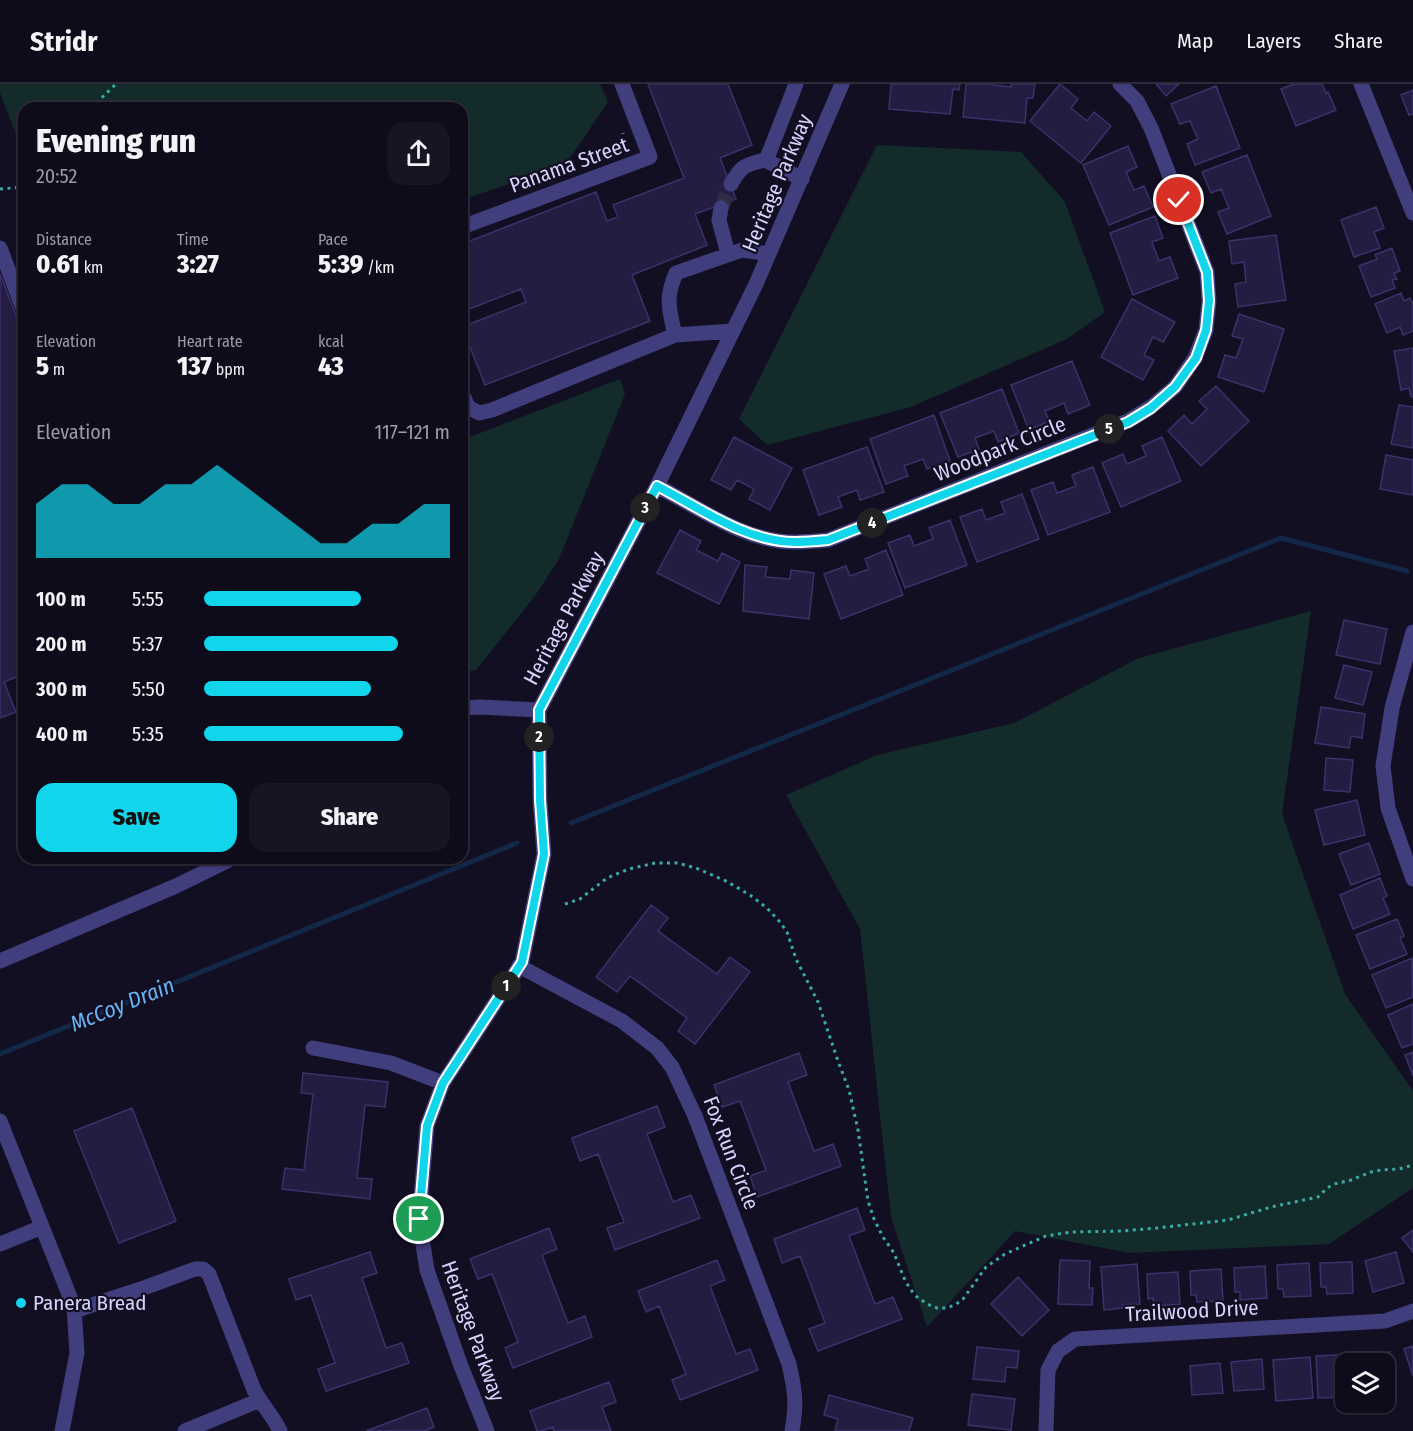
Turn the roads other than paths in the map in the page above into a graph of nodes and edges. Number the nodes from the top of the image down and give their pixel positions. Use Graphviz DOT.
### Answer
graph roads {
  1 [pos="622,84"];
  2 [pos="796,84"];
  3 [pos="842,84"];
  4 [pos="1120,84"];
  5 [pos="1361,84"];
  6 [pos="767,159"];
  7 [pos="801,179"];
  8 [pos="731,184"];
  9 [pos="721,208"];
  10 [pos="1413,213"];
  11 [pos="468,225"];
  12 [pos="0,248"];
  13 [pos="728,254"];
  14 [pos="769,254"];
  15 [pos="18,295"];
  16 [pos="733,331"];
  17 [pos="675,334"];
  18 [pos="468,407"];
  19 [pos="479,413"];
  20 [pos="468,417"];
  21 [pos="657,486"];
  22 [pos="1413,632"];
  23 [pos="468,708"];
  24 [pos="539,710"];
  25 [pos="221,864"];
  26 [pos="1413,879"];
  27 [pos="0,961"];
  28 [pos="519,966"];
  29 [pos="313,1048"];
  30 [pos="443,1083"];
  31 [pos="0,1121"];
  32 [pos="42,1227"];
  33 [pos="0,1244"];
  34 [pos="74,1311"];
  35 [pos="1413,1311"];
  36 [pos="260,1400"];
  37 [pos="62,1431"];
  38 [pos="184,1431"];
  39 [pos="280,1431"];
  40 [pos="487,1431"];
  41 [pos="792,1431"];
  42 [pos="1046,1431"];
  1 -- 11 [label="street, Panama Street"];
  2 -- 6 [label="street"];
  3 -- 7 [label="street, Heritage Parkway"];
  4 -- 21 [label="street, Woodpark Circle"];
  5 -- 10 [label="street"];
  6 -- 7 [label="street"];
  6 -- 8 [label="street"];
  7 -- 14 [label="street, Heritage Parkway"];
  9 -- 13 [label="street"];
  12 -- 15 [label="street"];
  13 -- 14 [label="street"];
  13 -- 17 [label="street"];
  14 -- 16 [label="street, Heritage Parkway"];
  16 -- 17 [label="street"];
  16 -- 21 [label="street, Heritage Parkway"];
  17 -- 19 [label="street"];
  18 -- 19 [label="street"];
  19 -- 20 [label="street"];
  21 -- 24 [label="street, Heritage Parkway"];
  22 -- 26 [label="street"];
  23 -- 24 [label="street"];
  24 -- 28 [label="street, Heritage Parkway"];
  25 -- 27 [label="street"];
  28 -- 30 [label="street, Heritage Parkway"];
  28 -- 41 [label="street, Fox Run Circle"];
  29 -- 30 [label="street"];
  30 -- 40 [label="street, Heritage Parkway"];
  31 -- 32 [label="street"];
  32 -- 33 [label="street"];
  32 -- 34 [label="street"];
  34 -- 36 [label="street"];
  34 -- 37 [label="street"];
  35 -- 42 [label="street, Trailwood Drive"];
  36 -- 38 [label="street"];
  36 -- 39 [label="street"];
}
